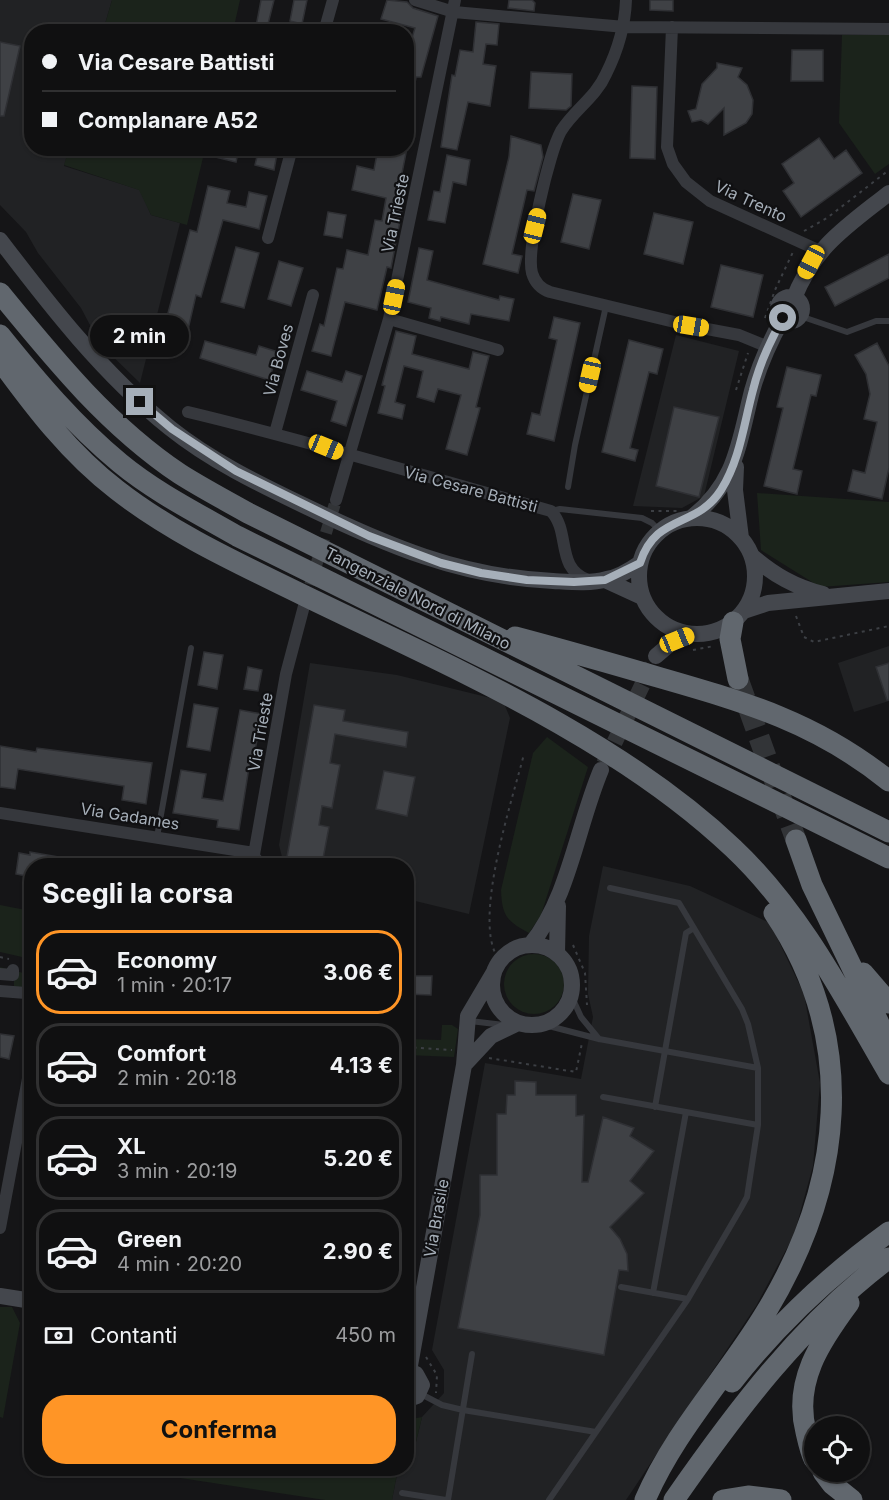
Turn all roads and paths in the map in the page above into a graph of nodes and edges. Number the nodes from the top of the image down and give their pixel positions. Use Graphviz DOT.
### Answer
graph roads {
  1 [pos="333,0"];
  2 [pos="415,0"];
  3 [pos="626,0"];
  4 [pos="454,6"];
  5 [pos="326,24"];
  6 [pos="625,27"];
  7 [pos="672,27"];
  8 [pos="889,28"];
  9 [pos="290,156"];
  10 [pos="889,193"];
  11 [pos="268,238"];
  12 [pos="0,240"];
  13 [pos="820,251"];
  14 [pos="0,293"];
  15 [pos="313,295"];
  16 [pos="794,298"];
  17 [pos="606,305"];
  18 [pos="800,316"];
  19 [pos="783,318"];
  20 [pos="389,319"];
  21 [pos="889,321"];
  22 [pos="0,335"];
  23 [pos="768,347"];
  24 [pos="498,350"];
  25 [pos="0,360"];
  26 [pos="188,412"];
  27 [pos="275,433"];
  28 [pos="737,456"];
  29 [pos="350,457"];
  30 [pos="568,487"];
  31 [pos="336,500"];
  32 [pos="551,511"];
  33 [pos="692,518"];
  34 [pos="660,531"];
  35 [pos="741,538"];
  36 [pos="752,556"];
  37 [pos="640,563"];
  38 [pos="598,581"];
  39 [pos="889,591"];
  40 [pos="642,597"];
  41 [pos="838,597"];
  42 [pos="304,606"];
  43 [pos="799,606"];
  44 [pos="657,619"];
  45 [pos="466,622"];
  46 [pos="736,625"];
  47 [pos="889,626"];
  48 [pos="690,634"];
  49 [pos="191,648"];
  50 [pos="687,652"];
  51 [pos="738,679"];
  52 [pos="524,754"];
  53 [pos="601,770"];
  54 [pos="889,781"];
  55 [pos="0,813"];
  56 [pos="708,826"];
  57 [pos="889,832"];
  58 [pos="157,837"];
  59 [pos="795,840"];
  60 [pos="249,858"];
  61 [pos="253,858"];
  62 [pos="889,858"];
  63 [pos="610,888"];
  64 [pos="558,903"];
  65 [pos="831,926"];
  66 [pos="694,928"];
  67 [pos="571,939"];
  68 [pos="531,944"];
  69 [pos="557,953"];
  70 [pos="497,966"];
  71 [pos="13,970"];
  72 [pos="0,974"];
  73 [pos="0,991"];
  74 [pos="24,993"];
  75 [pos="571,995"];
  76 [pos="889,1003"];
  77 [pos="466,1021"];
  78 [pos="514,1024"];
  79 [pos="541,1024"];
  80 [pos="585,1024"];
  81 [pos="583,1036"];
  82 [pos="599,1039"];
  83 [pos="889,1044"];
  84 [pos="414,1048"];
  85 [pos="665,1051"];
  86 [pos="470,1057"];
  87 [pos="758,1068"];
  88 [pos="889,1074"];
  89 [pos="603,1097"];
  90 [pos="24,1100"];
  91 [pos="655,1107"];
  92 [pos="686,1112"];
  93 [pos="758,1125"];
  94 [pos="0,1228"];
  95 [pos="889,1232"];
  96 [pos="889,1258"];
  97 [pos="889,1263"];
  98 [pos="621,1287"];
  99 [pos="653,1293"];
  100 [pos="0,1296"];
  101 [pos="688,1299"];
  102 [pos="24,1300"];
  103 [pos="414,1341"];
  104 [pos="425,1349"];
  105 [pos="472,1354"];
  106 [pos="414,1374"];
  107 [pos="419,1398"];
  108 [pos="463,1410"];
  109 [pos="804,1425"];
  110 [pos="596,1432"];
  111 [pos="830,1482"];
  112 [pos="402,1493"];
  113 [pos="447,1500"];
  114 [pos="549,1500"];
  115 [pos="647,1500"];
  116 [pos="674,1500"];
  117 [pos="723,1500"];
  118 [pos="781,1500"];
  119 [pos="852,1500"];
  1 -- 5 [label="street"];
  2 -- 4 [label="street"];
  3 -- 6 [label="street"];
  4 -- 6 [label="street"];
  4 -- 20 [label="street, Via Trieste"];
  6 -- 7 [label="street"];
  6 -- 17 [label="street"];
  7 -- 8 [label="street"];
  7 -- 13 [label="street, Via Trento"];
  9 -- 11 [label="street"];
  10 -- 13 [label="street"];
  12 -- 38 [label="street"];
  13 -- 16 [label="street"];
  14 -- 45 [label="highway, Tangenziale Nord di Milano"];
  15 -- 27 [label="street, Via Boves"];
  16 -- 18 [label="street"];
  16 -- 19 [label="street"];
  17 -- 23 [label="street"];
  17 -- 30 [label="lane"];
  18 -- 19 [label="street"];
  18 -- 21 [label="lane"];
  19 -- 23 [label="street"];
  20 -- 24 [label="street"];
  20 -- 29 [label="street, Via Trieste"];
  22 -- 62 [label="highway, Tangenziale Nord di Milano"];
  23 -- 28 [label="street"];
  25 -- 56 [label="highway"];
  26 -- 27 [label="street, Via Cesare Battisti"];
  27 -- 29 [label="street, Via Cesare Battisti"];
  28 -- 33 [label="street"];
  28 -- 35 [label="street"];
  29 -- 31 [label="street, Via Trieste"];
  29 -- 32 [label="street, Via Cesare Battisti"];
  32 -- 34 [label="lane, Via Cesare Battisti"];
  32 -- 38 [label="street"];
  33 -- 34 [label="street"];
  33 -- 35 [label="street"];
  34 -- 37 [label="street"];
  35 -- 36 [label="street"];
  36 -- 41 [label="street"];
  36 -- 46 [label="street"];
  37 -- 38 [label="street"];
  37 -- 40 [label="street"];
  38 -- 40 [label="street"];
  39 -- 41 [label="street"];
  40 -- 44 [label="street"];
  41 -- 43 [label="street"];
  42 -- 61 [label="street, Via Trieste"];
  43 -- 46 [label="street"];
  43 -- 47 [label="path"];
  44 -- 48 [label="street"];
  44 -- 48 [label="street"];
  45 -- 54 [label="highway"];
  45 -- 57 [label="highway, Tangenziale Nord di Milano"];
  46 -- 48 [label="street"];
  46 -- 50 [label="path"];
  46 -- 51 [label="highway"];
  49 -- 58 [label="lane"];
  52 -- 70 [label="path"];
  53 -- 64 [label="street"];
  55 -- 58 [label="street, Via Gadames"];
  56 -- 88 [label="highway"];
  56 -- 115 [label="highway"];
  58 -- 60 [label="street, Via Gadames"];
  59 -- 65 [label="highway"];
  63 -- 66 [label="lane"];
  64 -- 68 [label="street"];
  64 -- 69 [label="street"];
  65 -- 76 [label="highway"];
  65 -- 83 [label="highway"];
  66 -- 85 [label="lane"];
  66 -- 87 [label="lane"];
  67 -- 80 [label="path"];
  68 -- 69 [label="street"];
  68 -- 70 [label="street"];
  69 -- 75 [label="street"];
  70 -- 77 [label="street, Via Brasile"];
  70 -- 78 [label="street"];
  71 -- 72 [label="street"];
  73 -- 74 [label="street"];
  75 -- 79 [label="street"];
  75 -- 80 [label="lane"];
  77 -- 78 [label="lane"];
  77 -- 86 [label="street, Via Brasile"];
  78 -- 79 [label="street"];
  78 -- 86 [label="street"];
  79 -- 81 [label="lane"];
  80 -- 82 [label="lane"];
  81 -- 82 [label="lane"];
  81 -- 86 [label="path"];
  82 -- 85 [label="lane"];
  84 -- 86 [label="path"];
  85 -- 87 [label="lane"];
  85 -- 91 [label="lane"];
  86 -- 103 [label="street, Via Brasile"];
  87 -- 93 [label="lane"];
  89 -- 91 [label="lane"];
  90 -- 94 [label="street"];
  91 -- 92 [label="lane"];
  92 -- 93 [label="lane"];
  92 -- 99 [label="lane"];
  93 -- 101 [label="lane"];
  95 -- 115 [label="highway"];
  96 -- 116 [label="highway"];
  97 -- 109 [label="highway"];
  98 -- 99 [label="lane"];
  99 -- 101 [label="lane"];
  100 -- 102 [label="street"];
  101 -- 110 [label="lane"];
  104 -- 107 [label="path"];
  105 -- 108 [label="lane"];
  106 -- 107 [label="street"];
  107 -- 108 [label="lane"];
  108 -- 110 [label="lane"];
  108 -- 113 [label="lane"];
  110 -- 114 [label="lane"];
  111 -- 119 [label="highway"];
  112 -- 113 [label="lane"];
  117 -- 118 [label="highway"];
}
